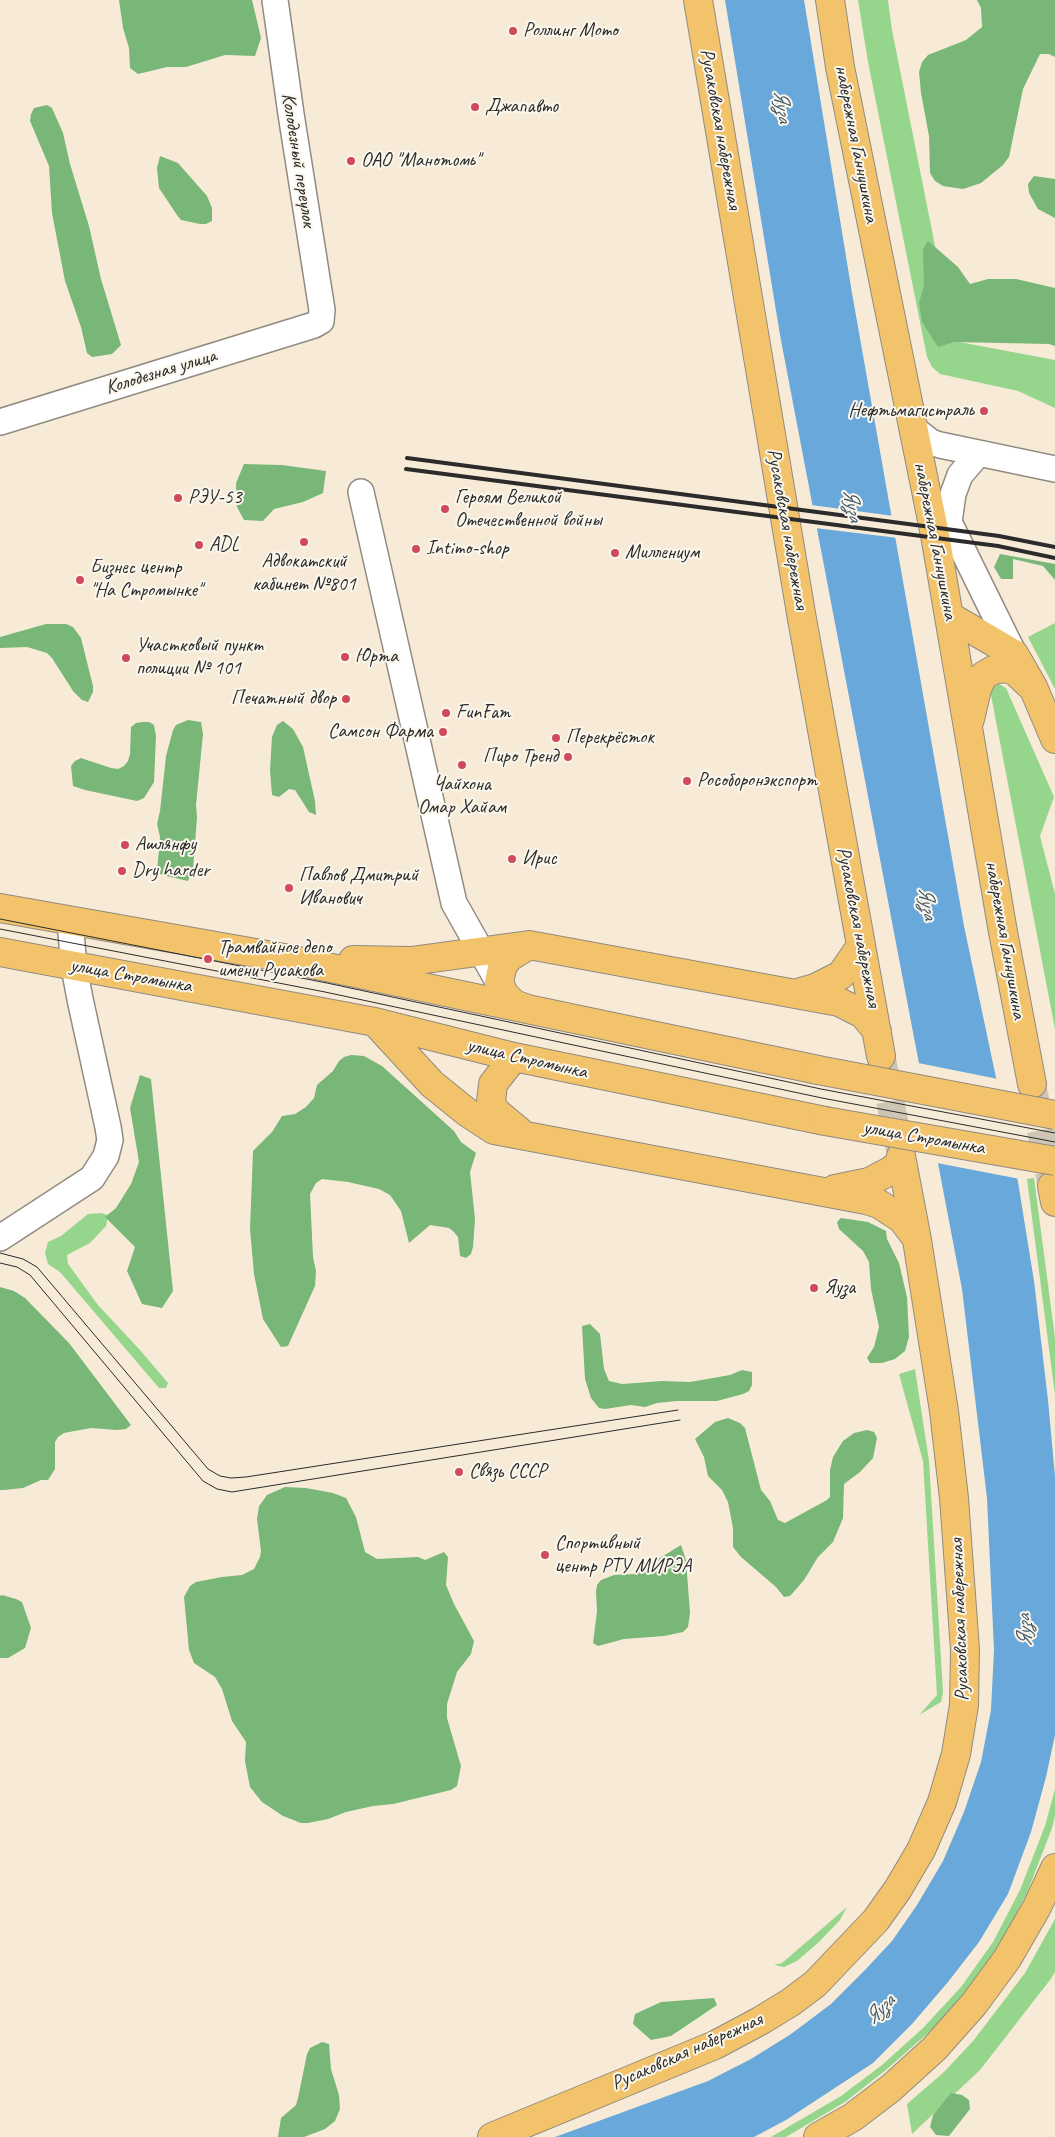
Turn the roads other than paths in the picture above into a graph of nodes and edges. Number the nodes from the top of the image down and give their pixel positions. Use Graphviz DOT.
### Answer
graph roads {
  1 [pos="275,0"];
  2 [pos="698,0"];
  3 [pos="830,0"];
  4 [pos="321,320"];
  5 [pos="0,422"];
  6 [pos="913,428"];
  7 [pos="978,454"];
  8 [pos="1055,469"];
  9 [pos="361,492"];
  10 [pos="929,506"];
  11 [pos="949,616"];
  12 [pos="1014,654"];
  13 [pos="1033,687"];
  14 [pos="969,726"];
  15 [pos="1055,739"];
  16 [pos="0,908"];
  17 [pos="70,921"];
  18 [pos="529,945"];
  19 [pos="861,946"];
  20 [pos="481,951"];
  21 [pos="0,952"];
  22 [pos="284,958"];
  23 [pos="74,967"];
  24 [pos="499,984"];
  25 [pos="798,993"];
  26 [pos="531,1010"];
  27 [pos="375,1022"];
  28 [pos="514,1057"];
  29 [pos="1032,1084"];
  30 [pos="1055,1115"];
  31 [pos="528,1136"];
  32 [pos="1054,1183"];
  33 [pos="824,1192"];
  34 [pos="0,1238"];
  35 [pos="917,1240"];
  36 [pos="1055,1868"];
  37 [pos="492,2137"];
  38 [pos="818,2137"];
  1 -- 4 [label="street, Колодезный переулок"];
  2 -- 19 [label="main road, Русаковская набережная"];
  3 -- 6 [label="main road, набережная Ганнушкина"];
  4 -- 5 [label="street, Колодезная улица"];
  6 -- 7 [label="street"];
  6 -- 10 [label="main road, набережная Ганнушкина"];
  7 -- 8 [label="street"];
  7 -- 10 [label="street"];
  7 -- 12 [label="street"];
  9 -- 20 [label="street"];
  10 -- 11 [label="main road, набережная Ганнушкина"];
  11 -- 12 [label="main road"];
  11 -- 14 [label="main road, набережная Ганнушкина"];
  12 -- 13 [label="main road"];
  13 -- 14 [label="main road"];
  13 -- 15 [label="main road"];
  14 -- 29 [label="main road, набережная Ганнушкина"];
  16 -- 17 [label="main road"];
  17 -- 22 [label="main road"];
  17 -- 23 [label="street"];
  18 -- 20 [label="main road"];
  18 -- 24 [label="main road"];
  18 -- 25 [label="main road"];
  19 -- 25 [label="main road"];
  19 -- 25 [label="main road, Русаковская набережная"];
  20 -- 22 [label="main road"];
  20 -- 24 [label="street"];
  21 -- 23 [label="main road, улица Стромынка"];
  22 -- 26 [label="main road"];
  23 -- 27 [label="main road, улица Стромынка"];
  23 -- 34 [label="street"];
  24 -- 26 [label="main road"];
  26 -- 30 [label="main road, bridge"];
  27 -- 28 [label="main road, улица Стромынка"];
  27 -- 31 [label="main road"];
  28 -- 31 [label="main road"];
  28 -- 32 [label="main road, улица Стромынка, bridge"];
  31 -- 33 [label="main road"];
  33 -- 35 [label="main road"];
  33 -- 35 [label="main road, Русаковская набережная"];
  35 -- 37 [label="main road, Русаковская набережная"];
  36 -- 38 [label="main road"];
}
